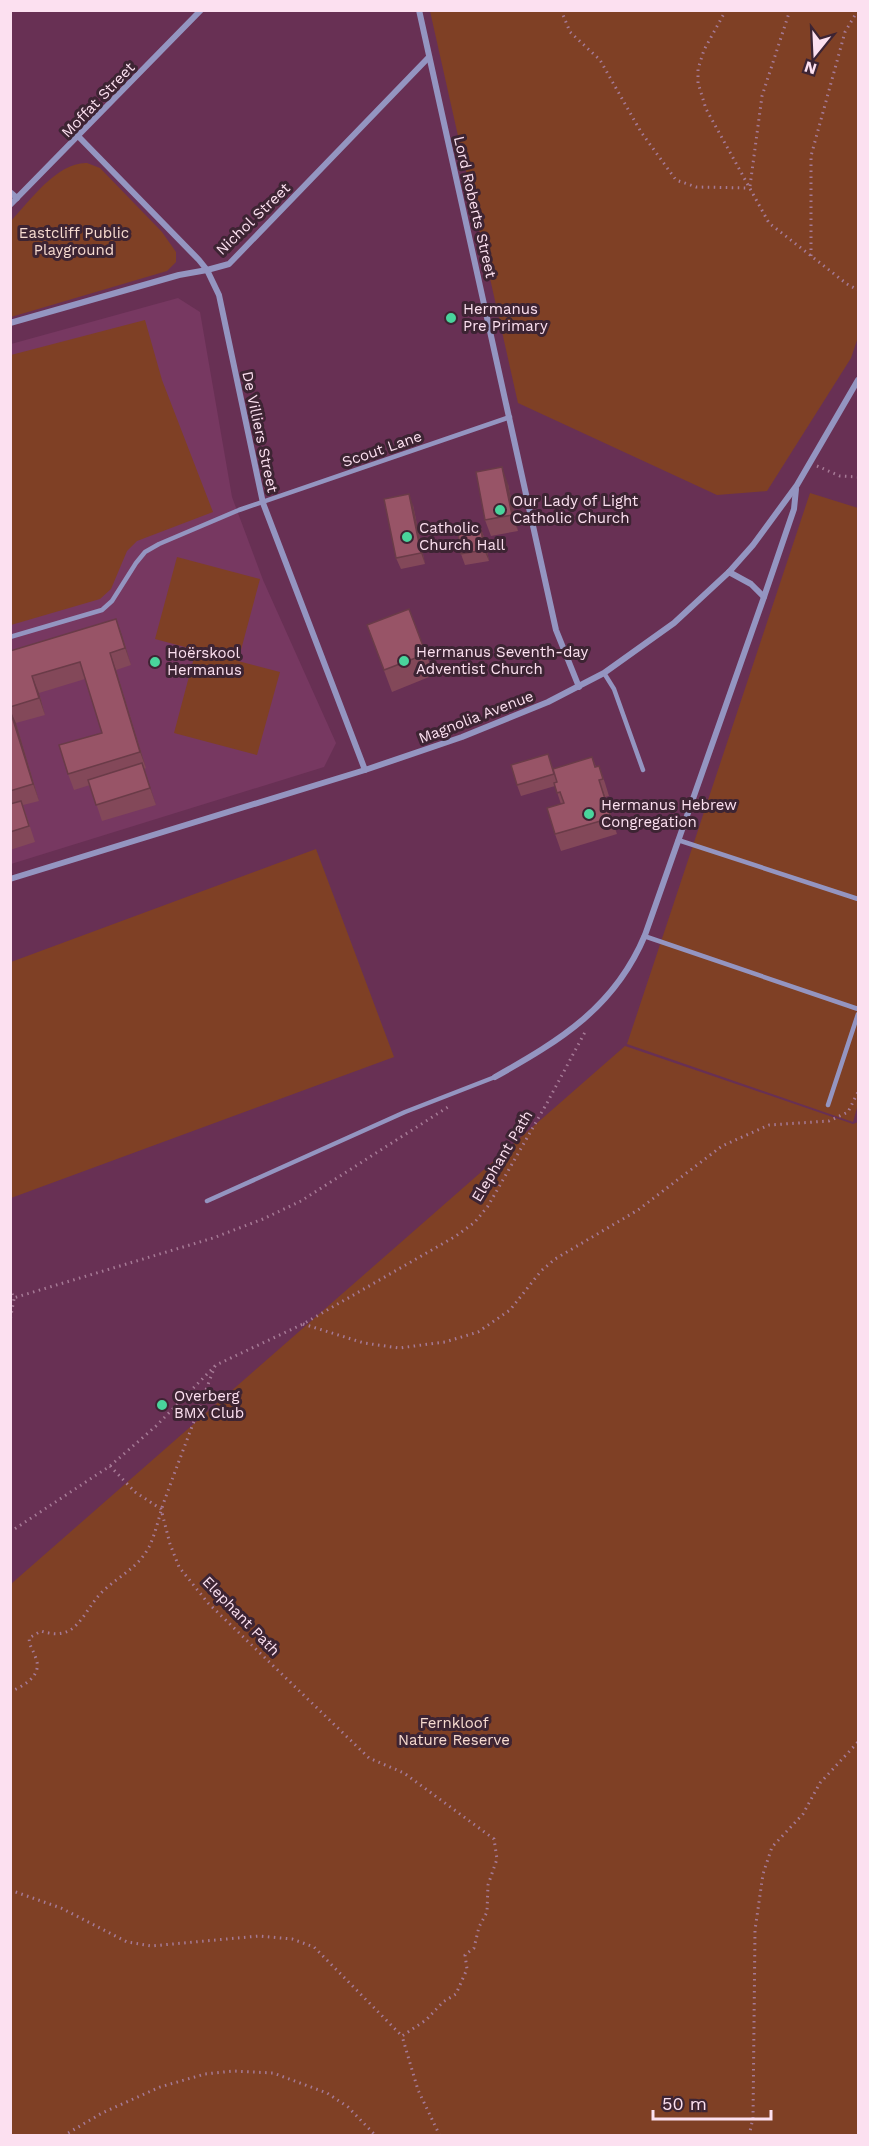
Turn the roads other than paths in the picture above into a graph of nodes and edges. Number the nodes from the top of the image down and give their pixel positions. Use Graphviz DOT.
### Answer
graph roads {
  1 [pos="201,10"];
  2 [pos="419,10"];
  3 [pos="429,57"];
  4 [pos="78,136"];
  5 [pos="10,192"];
  6 [pos="17,198"];
  7 [pos="10,205"];
  8 [pos="207,270"];
  9 [pos="10,323"];
  10 [pos="858,380"];
  11 [pos="510,417"];
  12 [pos="797,485"];
  13 [pos="263,503"];
  14 [pos="729,572"];
  15 [pos="764,597"];
  16 [pos="10,637"];
  17 [pos="604,673"];
  18 [pos="579,687"];
  19 [pos="643,770"];
  20 [pos="365,771"];
  21 [pos="678,840"];
  22 [pos="10,879"];
  23 [pos="858,899"];
  24 [pos="644,936"];
  25 [pos="858,1009"];
  26 [pos="858,1014"];
  27 [pos="495,1077"];
  28 [pos="828,1105"];
  29 [pos="207,1201"];
  1 -- 4 [label="street, Moffat Street"];
  2 -- 3 [label="street, Lord Roberts Street"];
  3 -- 8 [label="street, Nichol Street"];
  3 -- 11 [label="street, Lord Roberts Street"];
  4 -- 6 [label="street, Moffat Street"];
  4 -- 8 [label="street, De Villiers Street"];
  5 -- 6 [label="street"];
  6 -- 7 [label="street, Moffat Street"];
  8 -- 9 [label="street, Nichol Street"];
  8 -- 13 [label="street, De Villiers Street"];
  10 -- 12 [label="street, Magnolia Avenue"];
  11 -- 13 [label="lane, Scout Lane"];
  11 -- 18 [label="street, Lord Roberts Street"];
  12 -- 14 [label="street, Magnolia Avenue"];
  12 -- 15 [label="street"];
  13 -- 16 [label="lane, Scout Lane"];
  13 -- 20 [label="street, De Villiers Street"];
  14 -- 15 [label="street"];
  14 -- 17 [label="street, Magnolia Avenue"];
  15 -- 21 [label="street"];
  17 -- 18 [label="street, Magnolia Avenue"];
  17 -- 19 [label="lane"];
  18 -- 20 [label="street, Magnolia Avenue"];
  20 -- 22 [label="street, Magnolia Avenue"];
  21 -- 23 [label="lane"];
  21 -- 24 [label="street"];
  24 -- 25 [label="lane"];
  24 -- 27 [label="street"];
  26 -- 28 [label="lane"];
  27 -- 29 [label="lane"];
}
